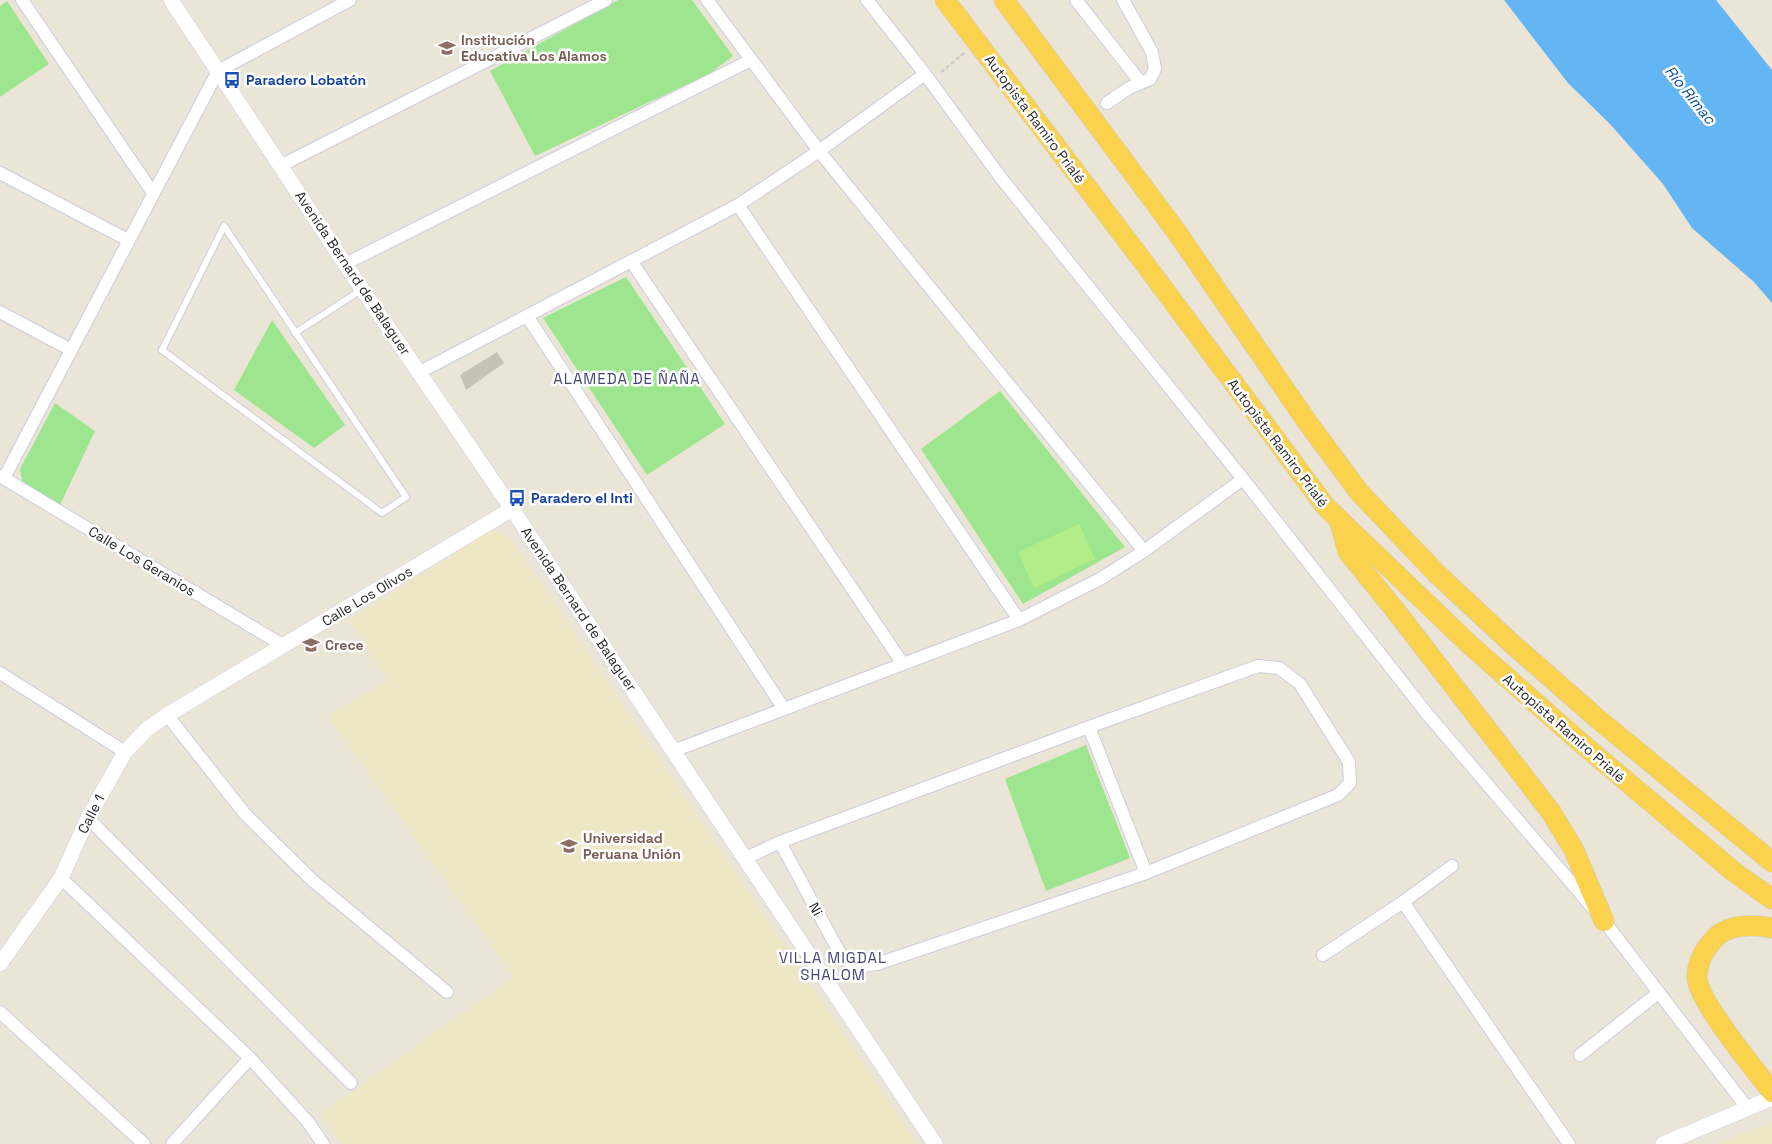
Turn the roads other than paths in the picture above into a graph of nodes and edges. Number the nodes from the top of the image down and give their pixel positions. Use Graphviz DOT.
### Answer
graph roads {
  1 [pos="22,0"];
  2 [pos="171,0"];
  3 [pos="350,0"];
  4 [pos="606,0"];
  5 [pos="707,0"];
  6 [pos="867,0"];
  7 [pos="945,0"];
  8 [pos="1004,0"];
  9 [pos="1076,0"];
  10 [pos="1123,0"];
  11 [pos="326,5"];
  12 [pos="750,60"];
  13 [pos="218,70"];
  14 [pos="927,77"];
  15 [pos="1141,83"];
  16 [pos="1107,103"];
  17 [pos="819,151"];
  18 [pos="282,165"];
  19 [pos="0,173"];
  20 [pos="153,193"];
  21 [pos="738,205"];
  22 [pos="128,240"];
  23 [pos="631,261"];
  24 [pos="346,264"];
  25 [pos="363,289"];
  26 [pos="0,312"];
  27 [pos="527,316"];
  28 [pos="296,333"];
  29 [pos="71,350"];
  30 [pos="420,372"];
  31 [pos="2,477"];
  32 [pos="1243,479"];
  33 [pos="512,509"];
  34 [pos="1339,520"];
  35 [pos="1144,551"];
  36 [pos="1019,620"];
  37 [pos="284,646"];
  38 [pos="903,664"];
  39 [pos="0,672"];
  40 [pos="784,709"];
  41 [pos="167,715"];
  42 [pos="1088,727"];
  43 [pos="673,751"];
  44 [pos="125,752"];
  45 [pos="88,818"];
  46 [pos="780,842"];
  47 [pos="746,858"];
  48 [pos="1772,862"];
  49 [pos="1452,866"];
  50 [pos="1146,873"];
  51 [pos="61,878"];
  52 [pos="1772,899"];
  53 [pos="1403,902"];
  54 [pos="1604,921"];
  55 [pos="1772,928"];
  56 [pos="1323,955"];
  57 [pos="0,964"];
  58 [pos="447,992"];
  59 [pos="1658,993"];
  60 [pos="0,1012"];
  61 [pos="1580,1055"];
  62 [pos="250,1058"];
  63 [pos="351,1083"];
  64 [pos="1772,1092"];
  65 [pos="1772,1098"];
  66 [pos="1748,1109"];
  67 [pos="144,1144"];
  68 [pos="172,1144"];
  69 [pos="324,1144"];
  70 [pos="935,1144"];
  71 [pos="1569,1144"];
  72 [pos="1663,1144"];
  1 -- 20 [label="street"];
  2 -- 13 [label="street, Avenida Bernard de Balaguer"];
  3 -- 11 [label="street"];
  4 -- 18 [label="street"];
  5 -- 12 [label="street"];
  6 -- 14 [label="street"];
  7 -- 34 [label="highway, Autopista Ramiro Prialé"];
  8 -- 48 [label="highway, Autopista Ramiro Prialé"];
  9 -- 15 [label="street"];
  10 -- 15 [label="street"];
  11 -- 13 [label="street"];
  12 -- 17 [label="street"];
  12 -- 24 [label="street"];
  13 -- 18 [label="street, Avenida Bernard de Balaguer"];
  13 -- 20 [label="street"];
  14 -- 17 [label="street"];
  14 -- 32 [label="street"];
  15 -- 16 [label="street"];
  17 -- 21 [label="street"];
  17 -- 35 [label="street"];
  18 -- 24 [label="street, Avenida Bernard de Balaguer"];
  19 -- 22 [label="street"];
  20 -- 22 [label="street"];
  21 -- 23 [label="street"];
  21 -- 36 [label="street"];
  22 -- 29 [label="street"];
  23 -- 27 [label="street"];
  23 -- 38 [label="street"];
  24 -- 25 [label="street, Avenida Bernard de Balaguer"];
  25 -- 28 [label="lane"];
  25 -- 30 [label="street, Avenida Bernard de Balaguer"];
  26 -- 29 [label="street"];
  27 -- 30 [label="street"];
  27 -- 40 [label="street"];
  28 -- 28 [label="lane"];
  29 -- 31 [label="street"];
  30 -- 33 [label="street, Avenida Bernard de Balaguer"];
  31 -- 37 [label="street, Calle Los Geranios"];
  32 -- 35 [label="street"];
  32 -- 54 [label="street"];
  33 -- 37 [label="street, Calle Los Olivos"];
  33 -- 43 [label="street, Avenida Bernard de Balaguer"];
  34 -- 52 [label="highway, Autopista Ramiro Prialé"];
  34 -- 54 [label="highway"];
  35 -- 36 [label="street"];
  36 -- 38 [label="street"];
  37 -- 41 [label="street, Calle Los Olivos"];
  38 -- 40 [label="street"];
  39 -- 44 [label="street"];
  40 -- 43 [label="street"];
  41 -- 44 [label="street, Calle Los Olivos"];
  41 -- 58 [label="street"];
  42 -- 46 [label="street"];
  42 -- 50 [label="street"];
  42 -- 50 [label="street"];
  43 -- 47 [label="street, Avenida Bernard de Balaguer"];
  44 -- 45 [label="street, Calle 1"];
  45 -- 51 [label="street, Calle 1"];
  45 -- 63 [label="street"];
  46 -- 47 [label="street"];
  46 -- 50 [label="street, Ni"];
  47 -- 70 [label="street, Avenida Bernard de Balaguer"];
  49 -- 53 [label="street"];
  51 -- 57 [label="street"];
  51 -- 62 [label="street"];
  53 -- 56 [label="street"];
  53 -- 71 [label="street"];
  54 -- 59 [label="street"];
  55 -- 64 [label="highway"];
  59 -- 61 [label="street"];
  59 -- 66 [label="street"];
  60 -- 67 [label="street"];
  62 -- 68 [label="street"];
  62 -- 69 [label="street"];
  65 -- 66 [label="street"];
  66 -- 72 [label="street"];
}
